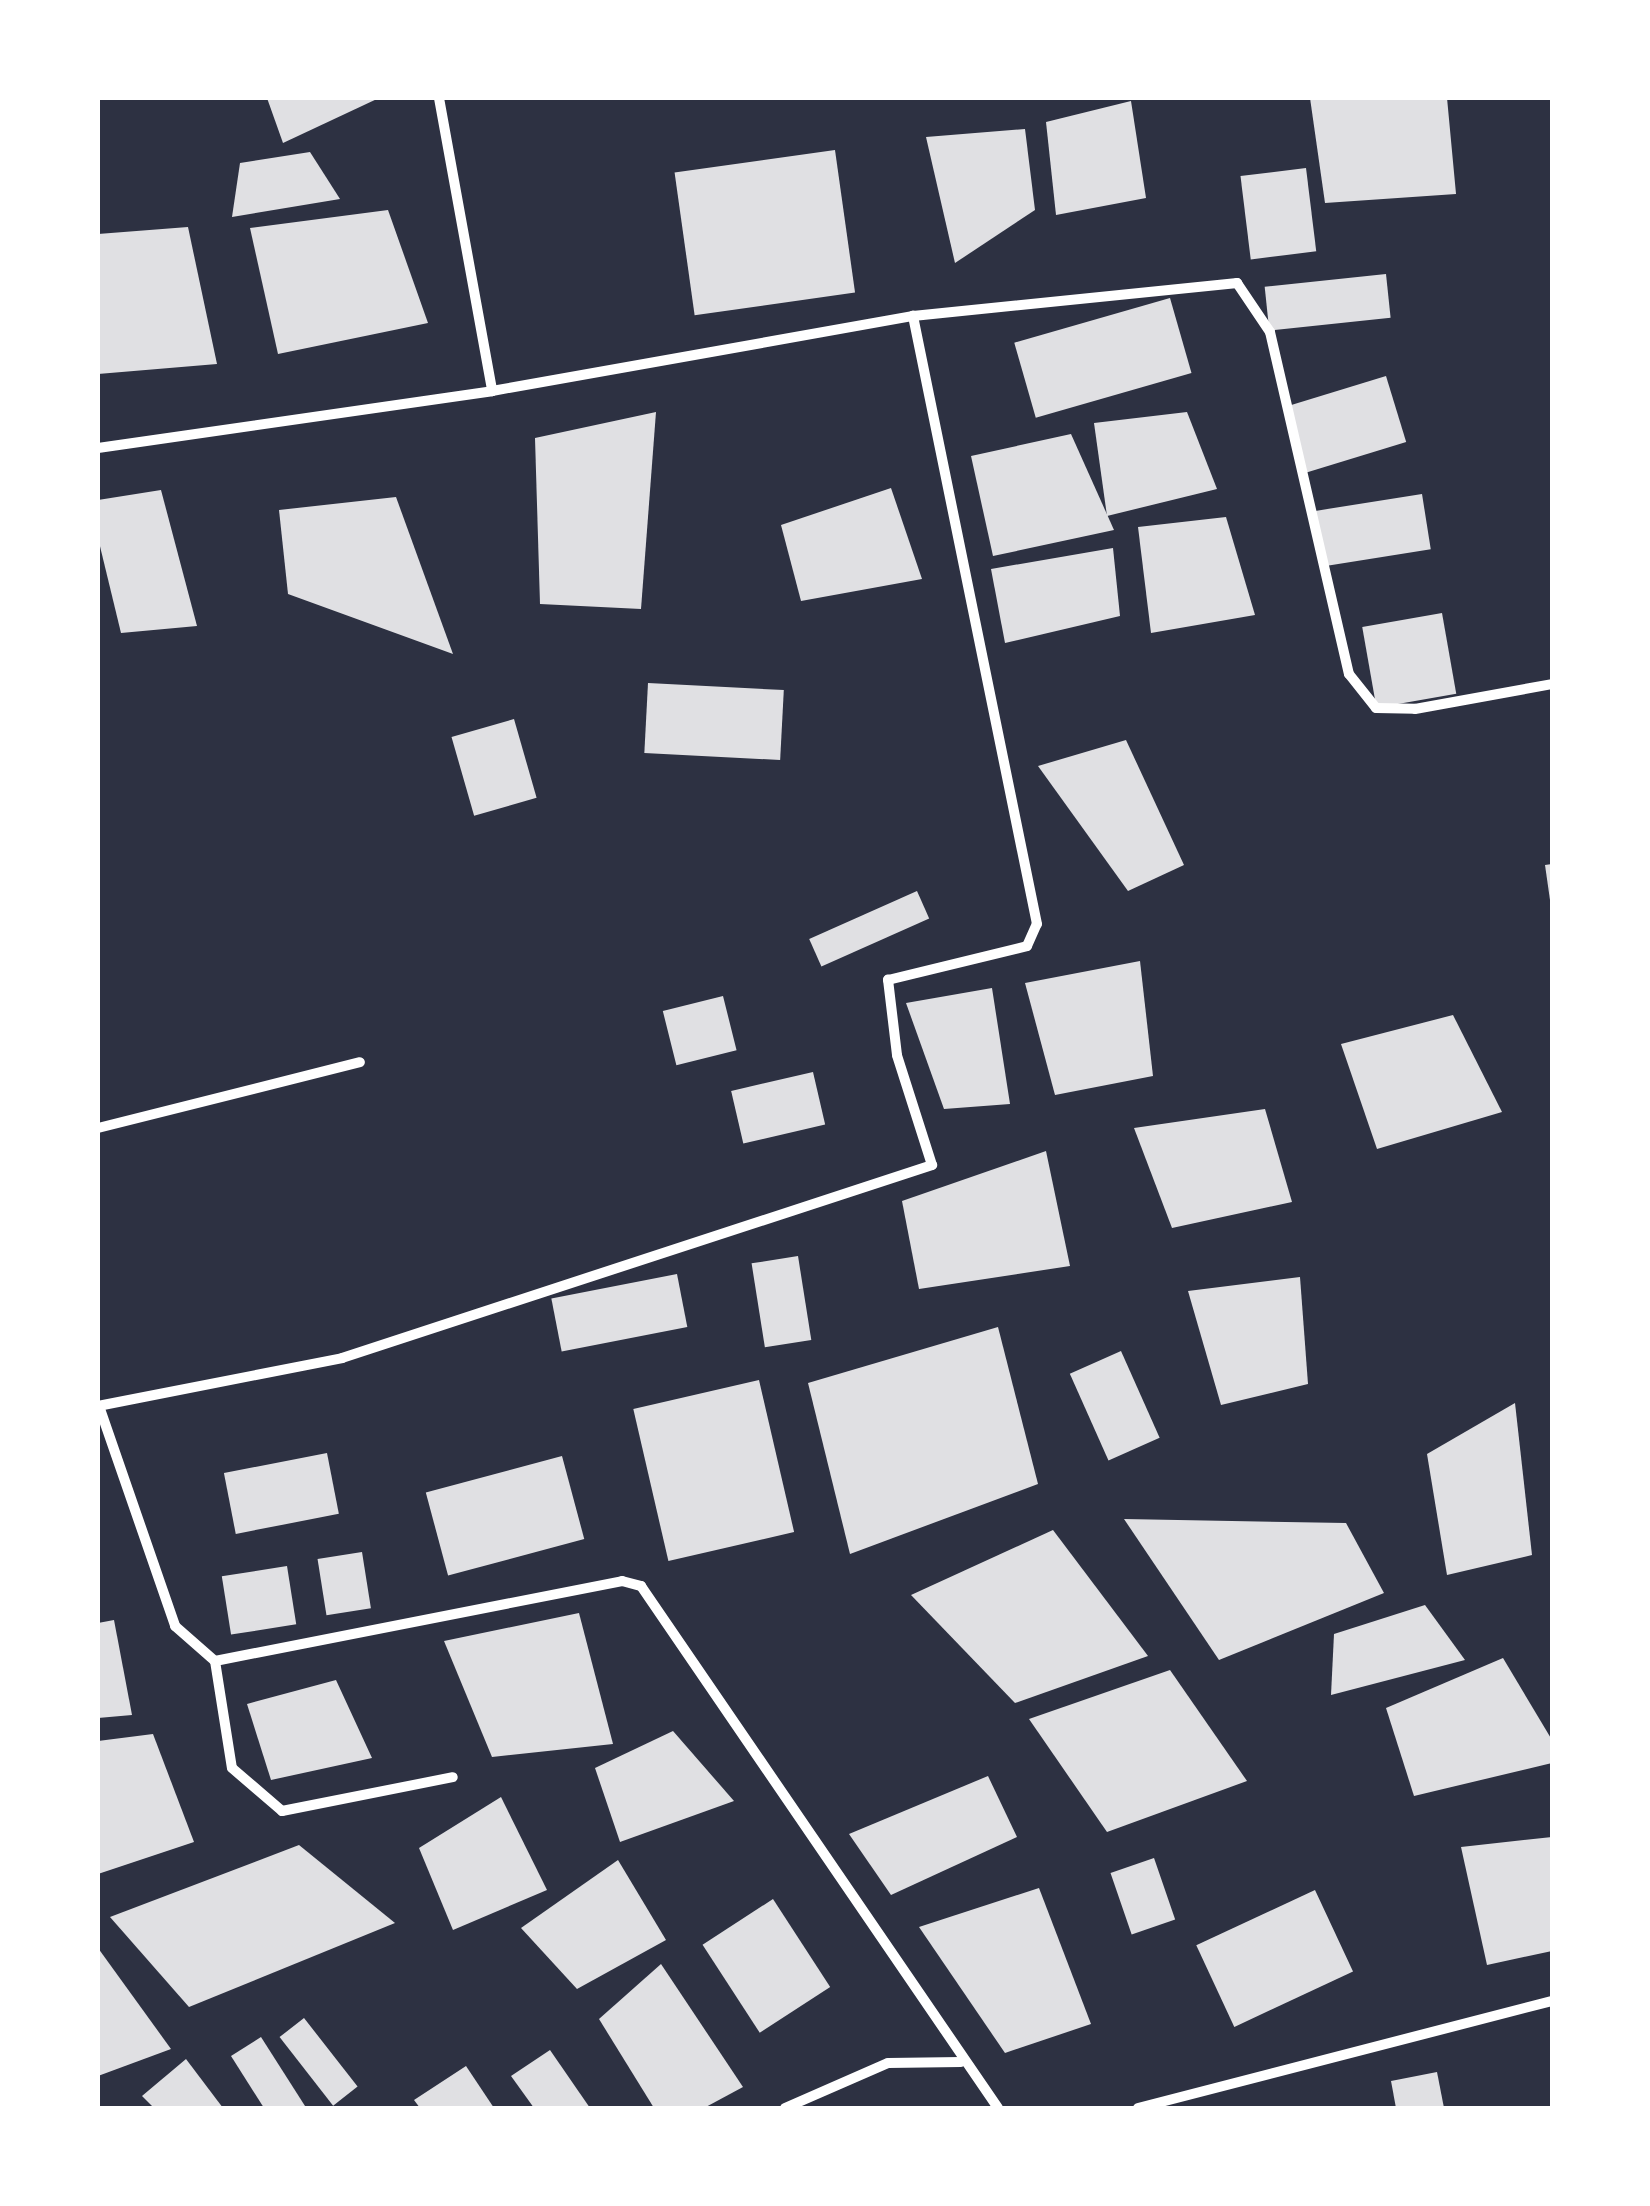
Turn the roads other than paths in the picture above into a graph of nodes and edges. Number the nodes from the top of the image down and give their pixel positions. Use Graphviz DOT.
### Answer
graph roads {
  1 [pos="439,98"];
  2 [pos="913,316"];
  3 [pos="492,391"];
  4 [pos="98,448"];
  5 [pos="1552,684"];
  6 [pos="360,1062"];
  7 [pos="98,1128"];
  8 [pos="98,1406"];
  9 [pos="215,1662"];
  10 [pos="453,1777"];
  11 [pos="1552,2001"];
  12 [pos="961,2062"];
  13 [pos="785,2108"];
  14 [pos="998,2108"];
  15 [pos="1138,2108"];
  1 -- 3 [label="street"];
  2 -- 3 [label="street"];
  2 -- 5 [label="street"];
  2 -- 8 [label="street"];
  3 -- 4 [label="street"];
  6 -- 7 [label="street"];
  8 -- 9 [label="street"];
  9 -- 10 [label="street"];
  9 -- 12 [label="street"];
  11 -- 15 [label="street"];
  12 -- 13 [label="street"];
  12 -- 14 [label="street"];
}
